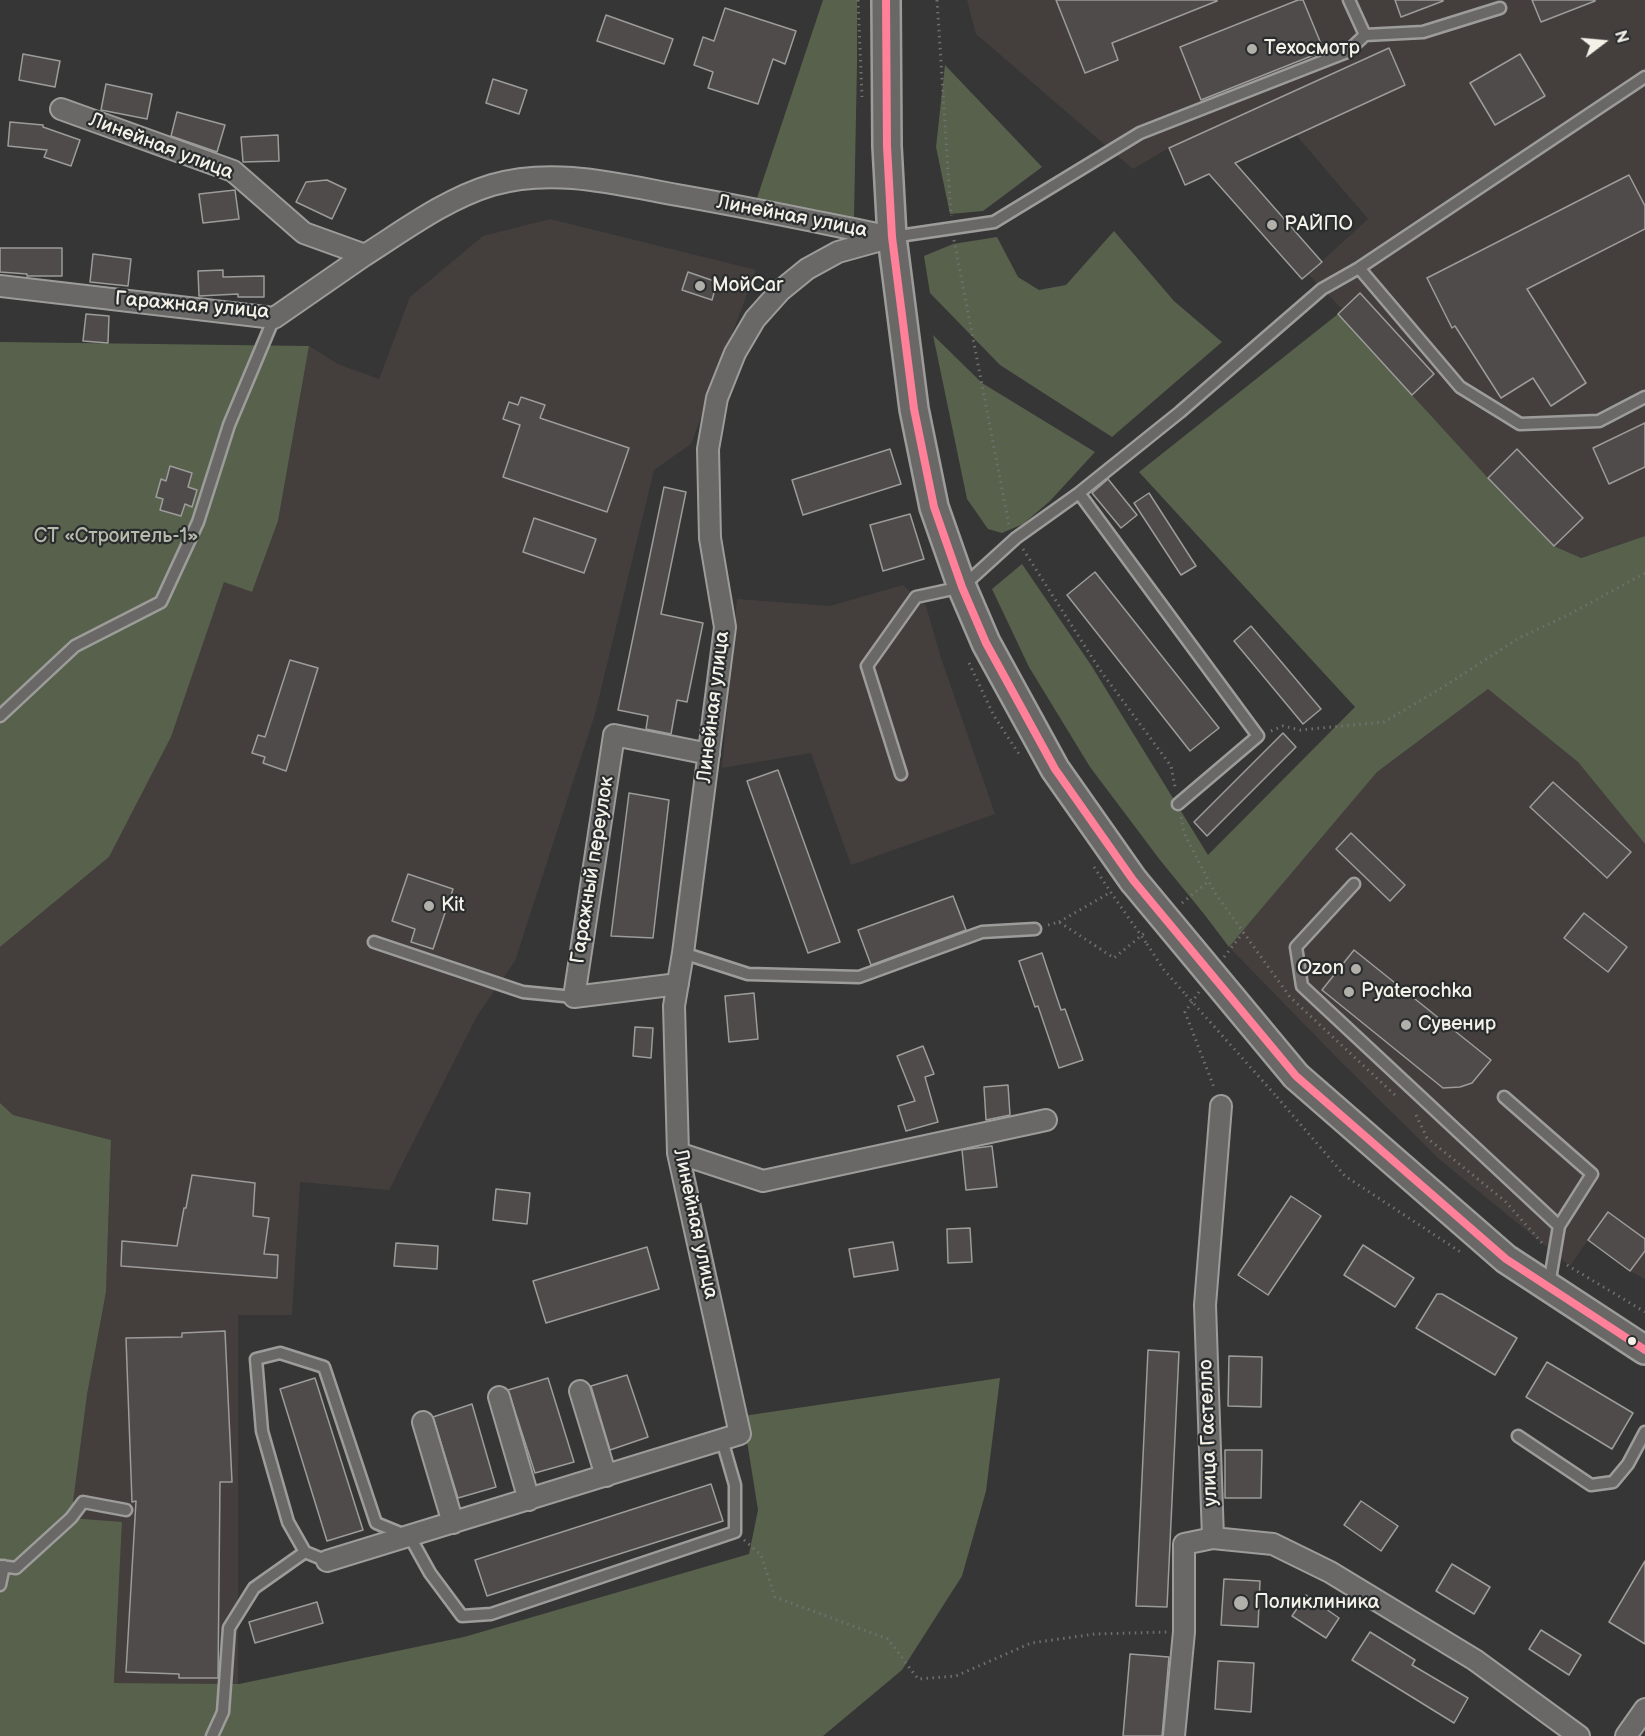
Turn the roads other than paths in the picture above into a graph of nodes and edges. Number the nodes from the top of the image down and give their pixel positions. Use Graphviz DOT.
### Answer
graph roads {
  1 [pos="886,0"];
  2 [pos="1349,0"];
  3 [pos="1500,8"];
  4 [pos="1365,35"];
  5 [pos="1645,77"];
  6 [pos="61,109"];
  7 [pos="892,237"];
  8 [pos="365,255"];
  9 [pos="1359,268"];
  10 [pos="0,286"];
  11 [pos="274,318"];
  12 [pos="1645,397"];
  13 [pos="1079,493"];
  14 [pos="962,587"];
  15 [pos="0,716"];
  16 [pos="709,754"];
  17 [pos="902,774"];
  18 [pos="1178,804"];
  19 [pos="1354,884"];
  20 [pos="1035,929"];
  21 [pos="374,942"];
  22 [pos="683,953"];
  23 [pos="678,984"];
  24 [pos="574,997"];
  25 [pos="1504,1098"];
  26 [pos="1221,1106"];
  27 [pos="1046,1120"];
  28 [pos="678,1154"];
  29 [pos="1558,1226"];
  30 [pos="1548,1288"];
  31 [pos="1645,1350"];
  32 [pos="580,1391"];
  33 [pos="499,1397"];
  34 [pos="423,1422"];
  35 [pos="1645,1432"];
  36 [pos="1518,1436"];
  37 [pos="722,1440"];
  38 [pos="606,1476"];
  39 [pos="529,1500"];
  40 [pos="126,1510"];
  41 [pos="453,1523"];
  42 [pos="410,1536"];
  43 [pos="1213,1538"];
  44 [pos="305,1552"];
  45 [pos="327,1561"];
  46 [pos="2,1566"];
  47 [pos="0,1585"];
  48 [pos="1645,1709"];
  49 [pos="212,1736"];
  50 [pos="1174,1736"];
  51 [pos="1579,1736"];
  52 [pos="1626,1736"];
  1 -- 7 [label="main road"];
  2 -- 4 [label="lane"];
  3 -- 4 [label="lane"];
  4 -- 7 [label="lane"];
  5 -- 9 [label="lane"];
  6 -- 8 [label="street, Линейная улица"];
  7 -- 8 [label="street, Линейная улица"];
  7 -- 14 [label="main road"];
  7 -- 16 [label="street, Линейная улица"];
  8 -- 11 [label="street, Гаражная улица"];
  9 -- 12 [label="lane"];
  9 -- 13 [label="lane"];
  10 -- 11 [label="street, Гаражная улица"];
  11 -- 15 [label="lane"];
  13 -- 14 [label="lane"];
  13 -- 18 [label="lane"];
  14 -- 17 [label="lane"];
  14 -- 30 [label="main road, bridge"];
  16 -- 22 [label="street, Линейная улица"];
  16 -- 24 [label="street, Гаражный переулок"];
  19 -- 29 [label="lane"];
  20 -- 22 [label="lane"];
  21 -- 24 [label="lane"];
  22 -- 23 [label="street, Линейная улица"];
  23 -- 24 [label="street, Гаражный переулок"];
  23 -- 28 [label="street, Линейная улица"];
  25 -- 29 [label="lane"];
  26 -- 43 [label="street, улица Гастелло"];
  27 -- 28 [label="street"];
  28 -- 37 [label="street, Линейная улица"];
  29 -- 30 [label="lane"];
  30 -- 31 [label="main road"];
  32 -- 38 [label="street"];
  33 -- 39 [label="street"];
  34 -- 41 [label="street"];
  35 -- 36 [label="lane"];
  37 -- 38 [label="street, Линейная улица"];
  37 -- 42 [label="lane"];
  38 -- 39 [label="street, Линейная улица"];
  39 -- 41 [label="street, Линейная улица"];
  40 -- 46 [label="lane"];
  41 -- 42 [label="street, Линейная улица"];
  42 -- 44 [label="lane"];
  42 -- 45 [label="street, Линейная улица"];
  43 -- 50 [label="street"];
  43 -- 51 [label="street"];
  44 -- 45 [label="lane"];
  44 -- 49 [label="lane"];
  46 -- 47 [label="lane"];
  48 -- 52 [label="street"];
}
